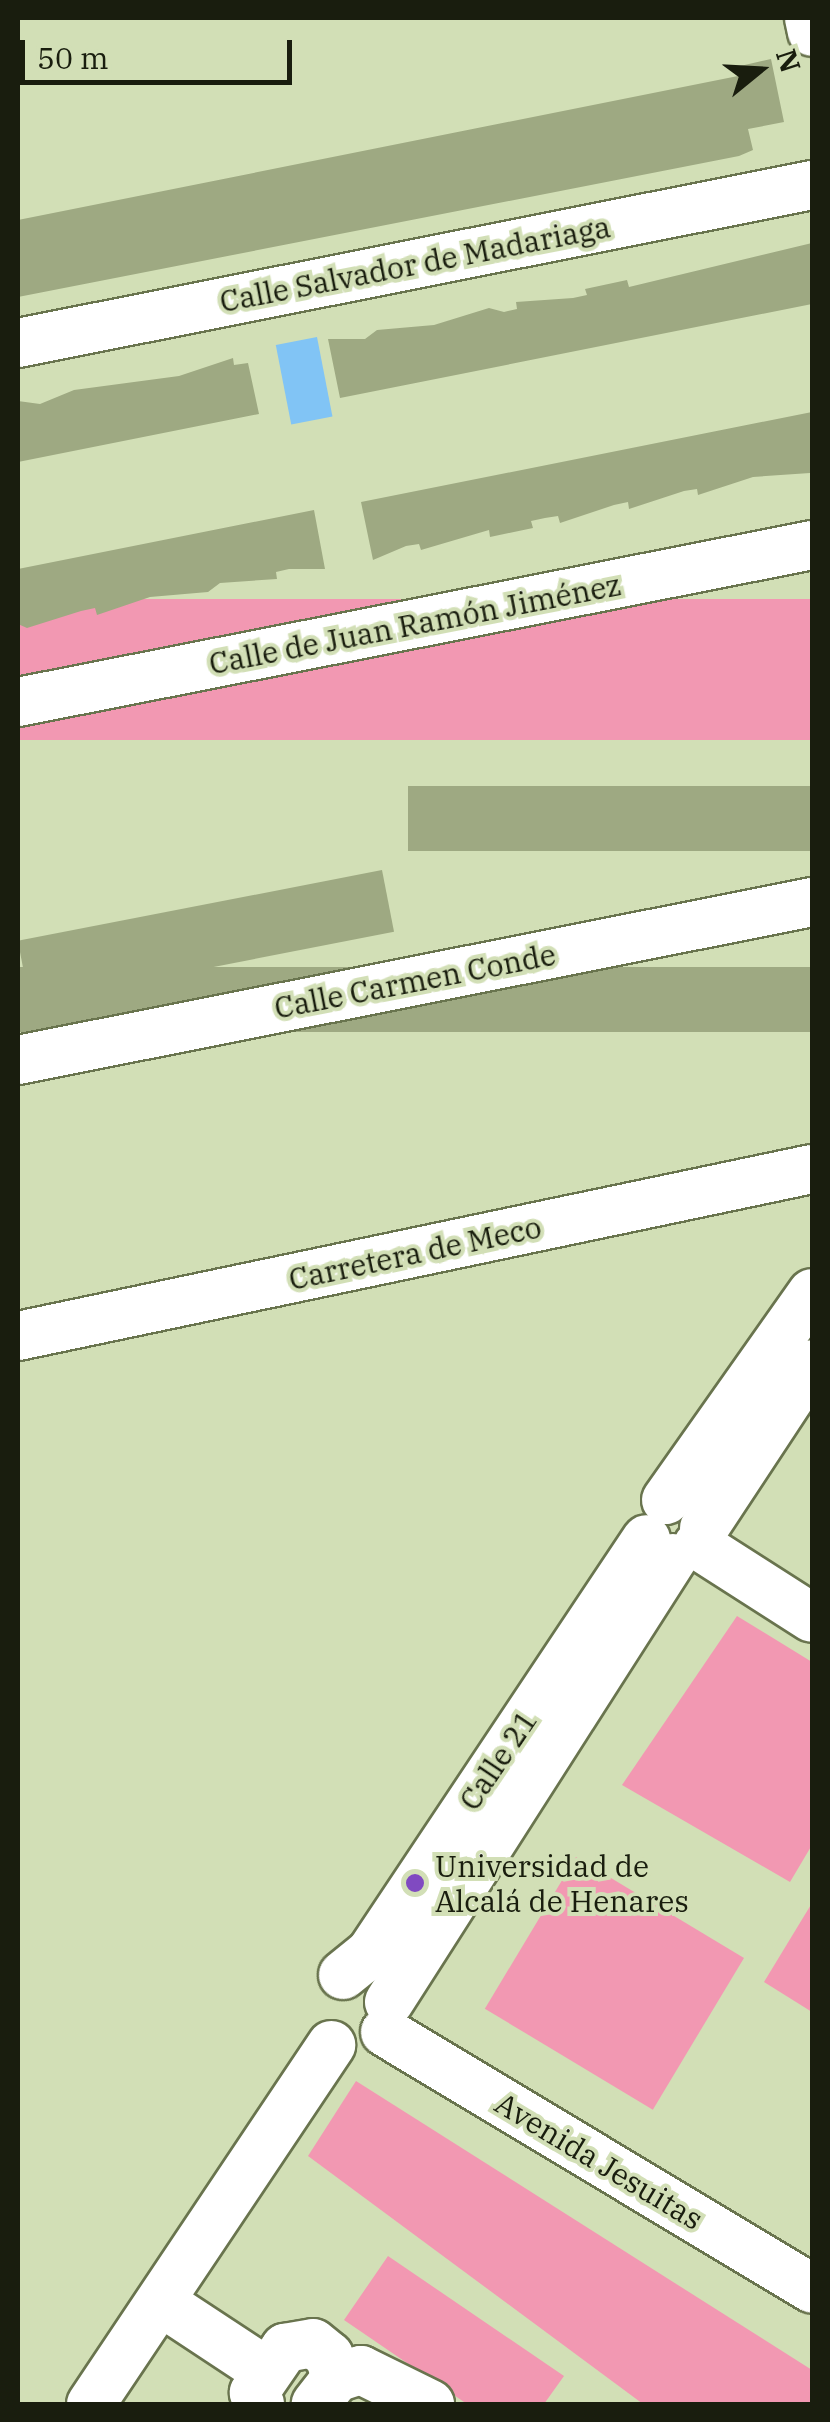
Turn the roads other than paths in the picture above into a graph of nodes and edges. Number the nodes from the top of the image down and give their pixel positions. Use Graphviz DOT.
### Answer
graph roads {
  1 [pos="810,18"];
  2 [pos="812,32"];
  3 [pos="812,185"];
  4 [pos="18,343"];
  5 [pos="812,545"];
  6 [pos="18,702"];
  7 [pos="812,902"];
  8 [pos="18,1060"];
  9 [pos="812,1169"];
  10 [pos="812,1293"];
  11 [pos="18,1336"];
  12 [pos="812,1364"];
  13 [pos="677,1534"];
  14 [pos="812,1618"];
  15 [pos="343,1974"];
  16 [pos="387,2017"];
  17 [pos="331,2046"];
  18 [pos="812,2289"];
  19 [pos="161,2302"];
  20 [pos="326,2391"];
  21 [pos="257,2393"];
  22 [pos="91,2404"];
  23 [pos="430,2404"];
  1 -- 2 [label="street"];
  3 -- 4 [label="street, Calle Salvador de Madariaga"];
  5 -- 6 [label="street, Calle de Juan Ramón Jiménez"];
  7 -- 8 [label="street, Calle Carmen Conde"];
  9 -- 11 [label="street, Carretera de Meco"];
  10 -- 13 [label="street, Calle 21"];
  12 -- 13 [label="street, Calle 21"];
  13 -- 14 [label="street"];
  13 -- 15 [label="street, Calle 21"];
  13 -- 16 [label="street, Calle 21"];
  15 -- 16 [label="street"];
  15 -- 17 [label="street"];
  16 -- 17 [label="street"];
  16 -- 18 [label="street, Avenida Jesuitas"];
  17 -- 19 [label="street"];
  19 -- 21 [label="street"];
  19 -- 22 [label="street"];
  20 -- 21 [label="street"];
  20 -- 23 [label="street"];
}
